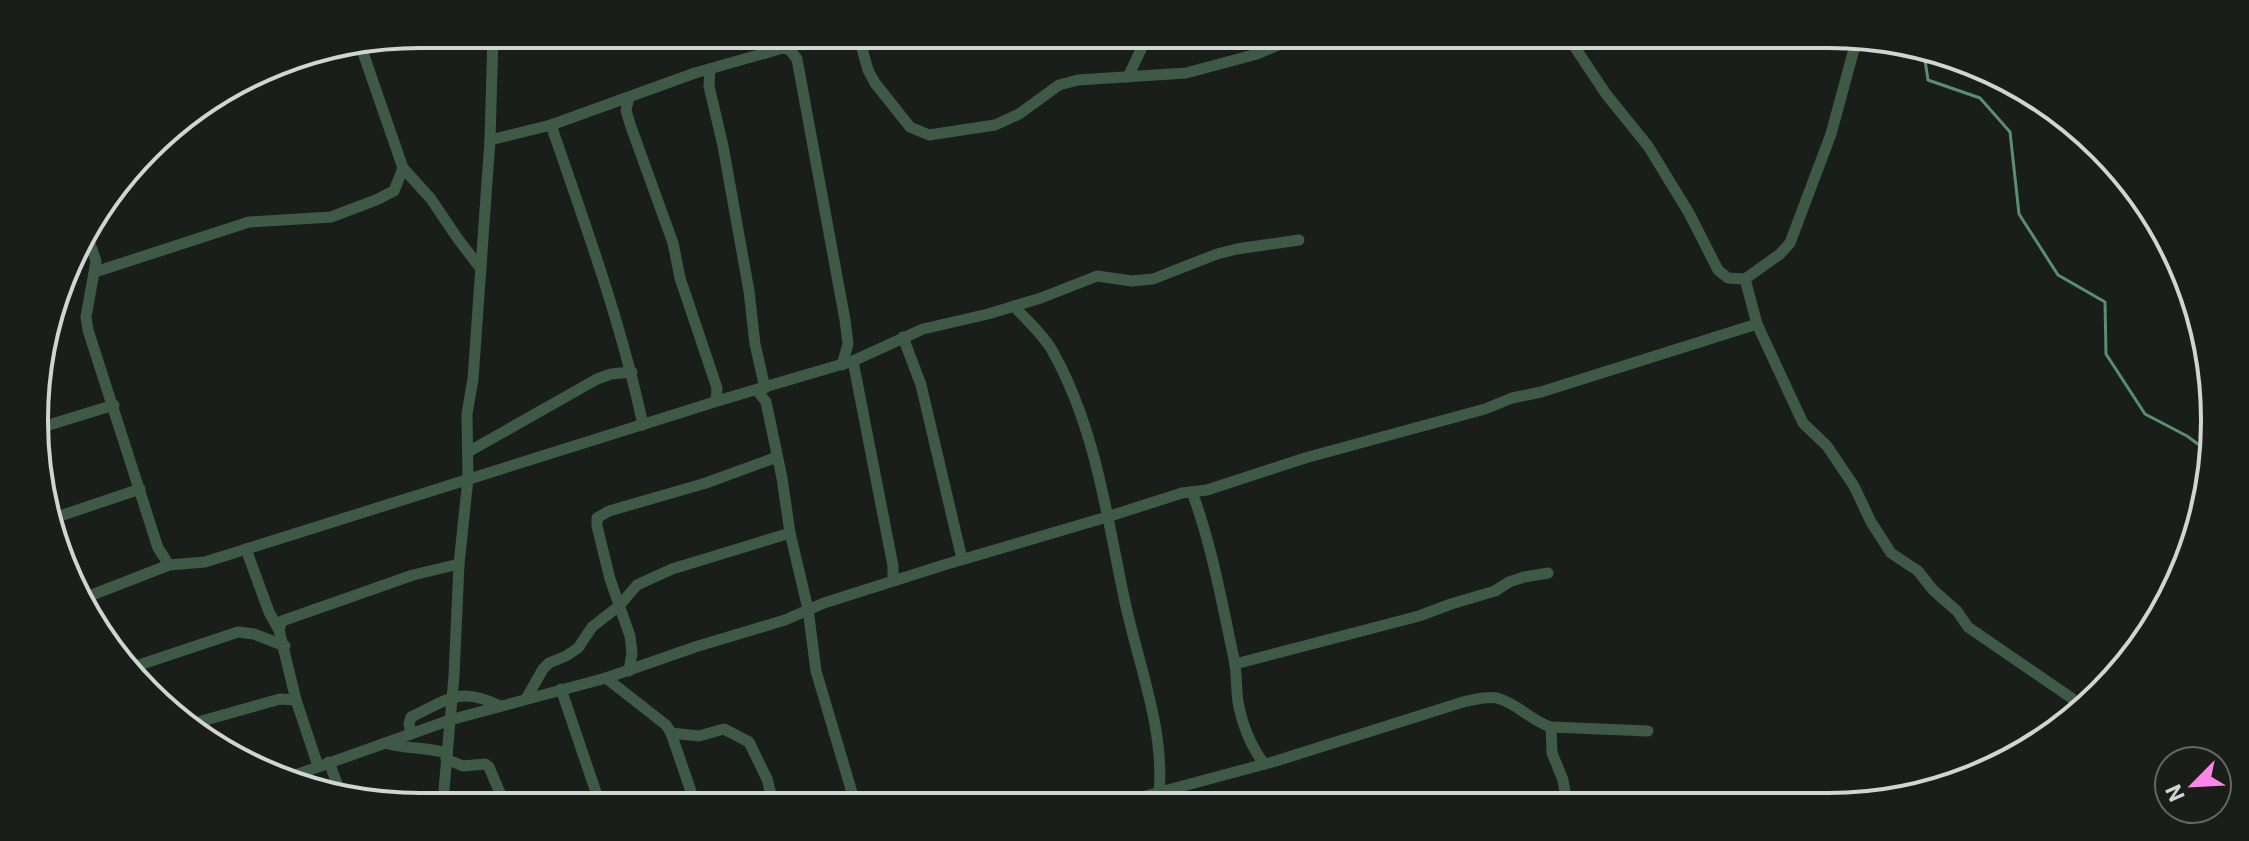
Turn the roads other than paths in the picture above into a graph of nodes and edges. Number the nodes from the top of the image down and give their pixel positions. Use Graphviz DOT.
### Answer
graph roads {
  1 [pos="493,48"];
  2 [pos="862,48"];
  3 [pos="1142,48"];
  4 [pos="1271,48"];
  5 [pos="1575,48"];
  6 [pos="1854,49"];
  7 [pos="363,53"];
  8 [pos="710,69"];
  9 [pos="693,74"];
  10 [pos="1128,77"];
  11 [pos="709,86"];
  12 [pos="629,97"];
  13 [pos="551,125"];
  14 [pos="490,140"];
  15 [pos="403,168"];
  16 [pos="1299,240"];
  17 [pos="91,247"];
  18 [pos="481,269"];
  19 [pos="95,272"];
  20 [pos="1745,279"];
  21 [pos="1014,306"];
  22 [pos="1757,324"];
  23 [pos="903,337"];
  24 [pos="848,363"];
  25 [pos="632,372"];
  26 [pos="717,388"];
  27 [pos="765,388"];
  28 [pos="731,397"];
  29 [pos="716,401"];
  30 [pos="114,405"];
  31 [pos="48,425"];
  32 [pos="643,425"];
  33 [pos="468,452"];
  34 [pos="777,457"];
  35 [pos="468,479"];
  36 [pos="140,489"];
  37 [pos="1192,492"];
  38 [pos="61,516"];
  39 [pos="1107,517"];
  40 [pos="790,533"];
  41 [pos="158,548"];
  42 [pos="246,549"];
  43 [pos="962,559"];
  44 [pos="459,564"];
  45 [pos="169,565"];
  46 [pos="153,571"];
  47 [pos="1548,573"];
  48 [pos="893,581"];
  49 [pos="91,595"];
  50 [pos="619,606"];
  51 [pos="808,609"];
  52 [pos="279,630"];
  53 [pos="285,646"];
  54 [pos="1235,664"];
  55 [pos="139,665"];
  56 [pos="629,671"];
  57 [pos="606,678"];
  58 [pos="561,689"];
  59 [pos="452,698"];
  60 [pos="526,699"];
  61 [pos="296,700"];
  62 [pos="2075,700"];
  63 [pos="500,706"];
  64 [pos="450,720"];
  65 [pos="201,721"];
  66 [pos="1551,727"];
  67 [pos="1648,731"];
  68 [pos="671,733"];
  69 [pos="411,734"];
  70 [pos="383,743"];
  71 [pos="447,756"];
  72 [pos="324,764"];
  73 [pos="1264,764"];
  74 [pos="301,773"];
  75 [pos="334,783"];
  76 [pos="445,793"];
  77 [pos="500,793"];
  78 [pos="596,793"];
  79 [pos="692,793"];
  80 [pos="771,793"];
  81 [pos="852,793"];
  82 [pos="1159,793"];
  83 [pos="1565,793"];
  1 -- 14 [label="street"];
  2 -- 10 [label="street"];
  3 -- 10 [label="street"];
  4 -- 10 [label="street"];
  5 -- 20 [label="street"];
  6 -- 20 [label="street"];
  7 -- 15 [label="street"];
  8 -- 9 [label="street"];
  8 -- 11 [label="street"];
  8 -- 24 [label="street"];
  9 -- 11 [label="street"];
  9 -- 12 [label="street"];
  11 -- 27 [label="street"];
  12 -- 13 [label="street"];
  12 -- 26 [label="street"];
  13 -- 14 [label="street"];
  13 -- 25 [label="street"];
  14 -- 18 [label="street"];
  15 -- 18 [label="street"];
  15 -- 19 [label="street"];
  16 -- 21 [label="street"];
  17 -- 19 [label="street"];
  18 -- 33 [label="street"];
  19 -- 30 [label="street"];
  20 -- 22 [label="street"];
  21 -- 23 [label="street"];
  21 -- 39 [label="street"];
  22 -- 37 [label="street"];
  22 -- 62 [label="street"];
  23 -- 24 [label="street"];
  23 -- 43 [label="street"];
  24 -- 27 [label="street"];
  24 -- 48 [label="street"];
  25 -- 32 [label="street"];
  25 -- 33 [label="street"];
  26 -- 28 [label="street"];
  26 -- 29 [label="street"];
  27 -- 28 [label="street"];
  27 -- 34 [label="street"];
  28 -- 29 [label="street"];
  29 -- 32 [label="street"];
  30 -- 31 [label="street"];
  30 -- 36 [label="street"];
  32 -- 35 [label="street"];
  33 -- 35 [label="street"];
  34 -- 40 [label="street"];
  34 -- 50 [label="street"];
  35 -- 42 [label="street"];
  35 -- 44 [label="street"];
  36 -- 38 [label="street"];
  36 -- 41 [label="street"];
  37 -- 39 [label="street"];
  37 -- 54 [label="street"];
  39 -- 43 [label="street"];
  39 -- 82 [label="street"];
  40 -- 50 [label="street"];
  40 -- 51 [label="street"];
  41 -- 45 [label="street"];
  41 -- 46 [label="street"];
  42 -- 45 [label="street"];
  42 -- 52 [label="street"];
  43 -- 48 [label="street"];
  44 -- 52 [label="street"];
  44 -- 59 [label="street"];
  45 -- 46 [label="street"];
  46 -- 49 [label="street"];
  47 -- 54 [label="street"];
  48 -- 51 [label="street"];
  50 -- 56 [label="street"];
  50 -- 60 [label="street"];
  51 -- 56 [label="street"];
  51 -- 81 [label="street"];
  52 -- 53 [label="street"];
  53 -- 55 [label="street"];
  53 -- 61 [label="street"];
  54 -- 73 [label="street"];
  56 -- 57 [label="street"];
  57 -- 58 [label="street"];
  57 -- 68 [label="street"];
  58 -- 60 [label="street"];
  58 -- 78 [label="street"];
  59 -- 63 [label="street"];
  59 -- 64 [label="street"];
  59 -- 69 [label="street"];
  60 -- 63 [label="street"];
  61 -- 65 [label="street"];
  61 -- 72 [label="street"];
  63 -- 64 [label="street"];
  64 -- 69 [label="street"];
  64 -- 71 [label="street"];
  66 -- 67 [label="street"];
  66 -- 73 [label="street"];
  66 -- 83 [label="street"];
  68 -- 79 [label="street"];
  68 -- 80 [label="street"];
  69 -- 70 [label="street"];
  70 -- 71 [label="street"];
  70 -- 72 [label="street"];
  71 -- 76 [label="street"];
  71 -- 77 [label="street"];
  72 -- 74 [label="street"];
  72 -- 75 [label="street"];
  73 -- 82 [label="street"];
}
